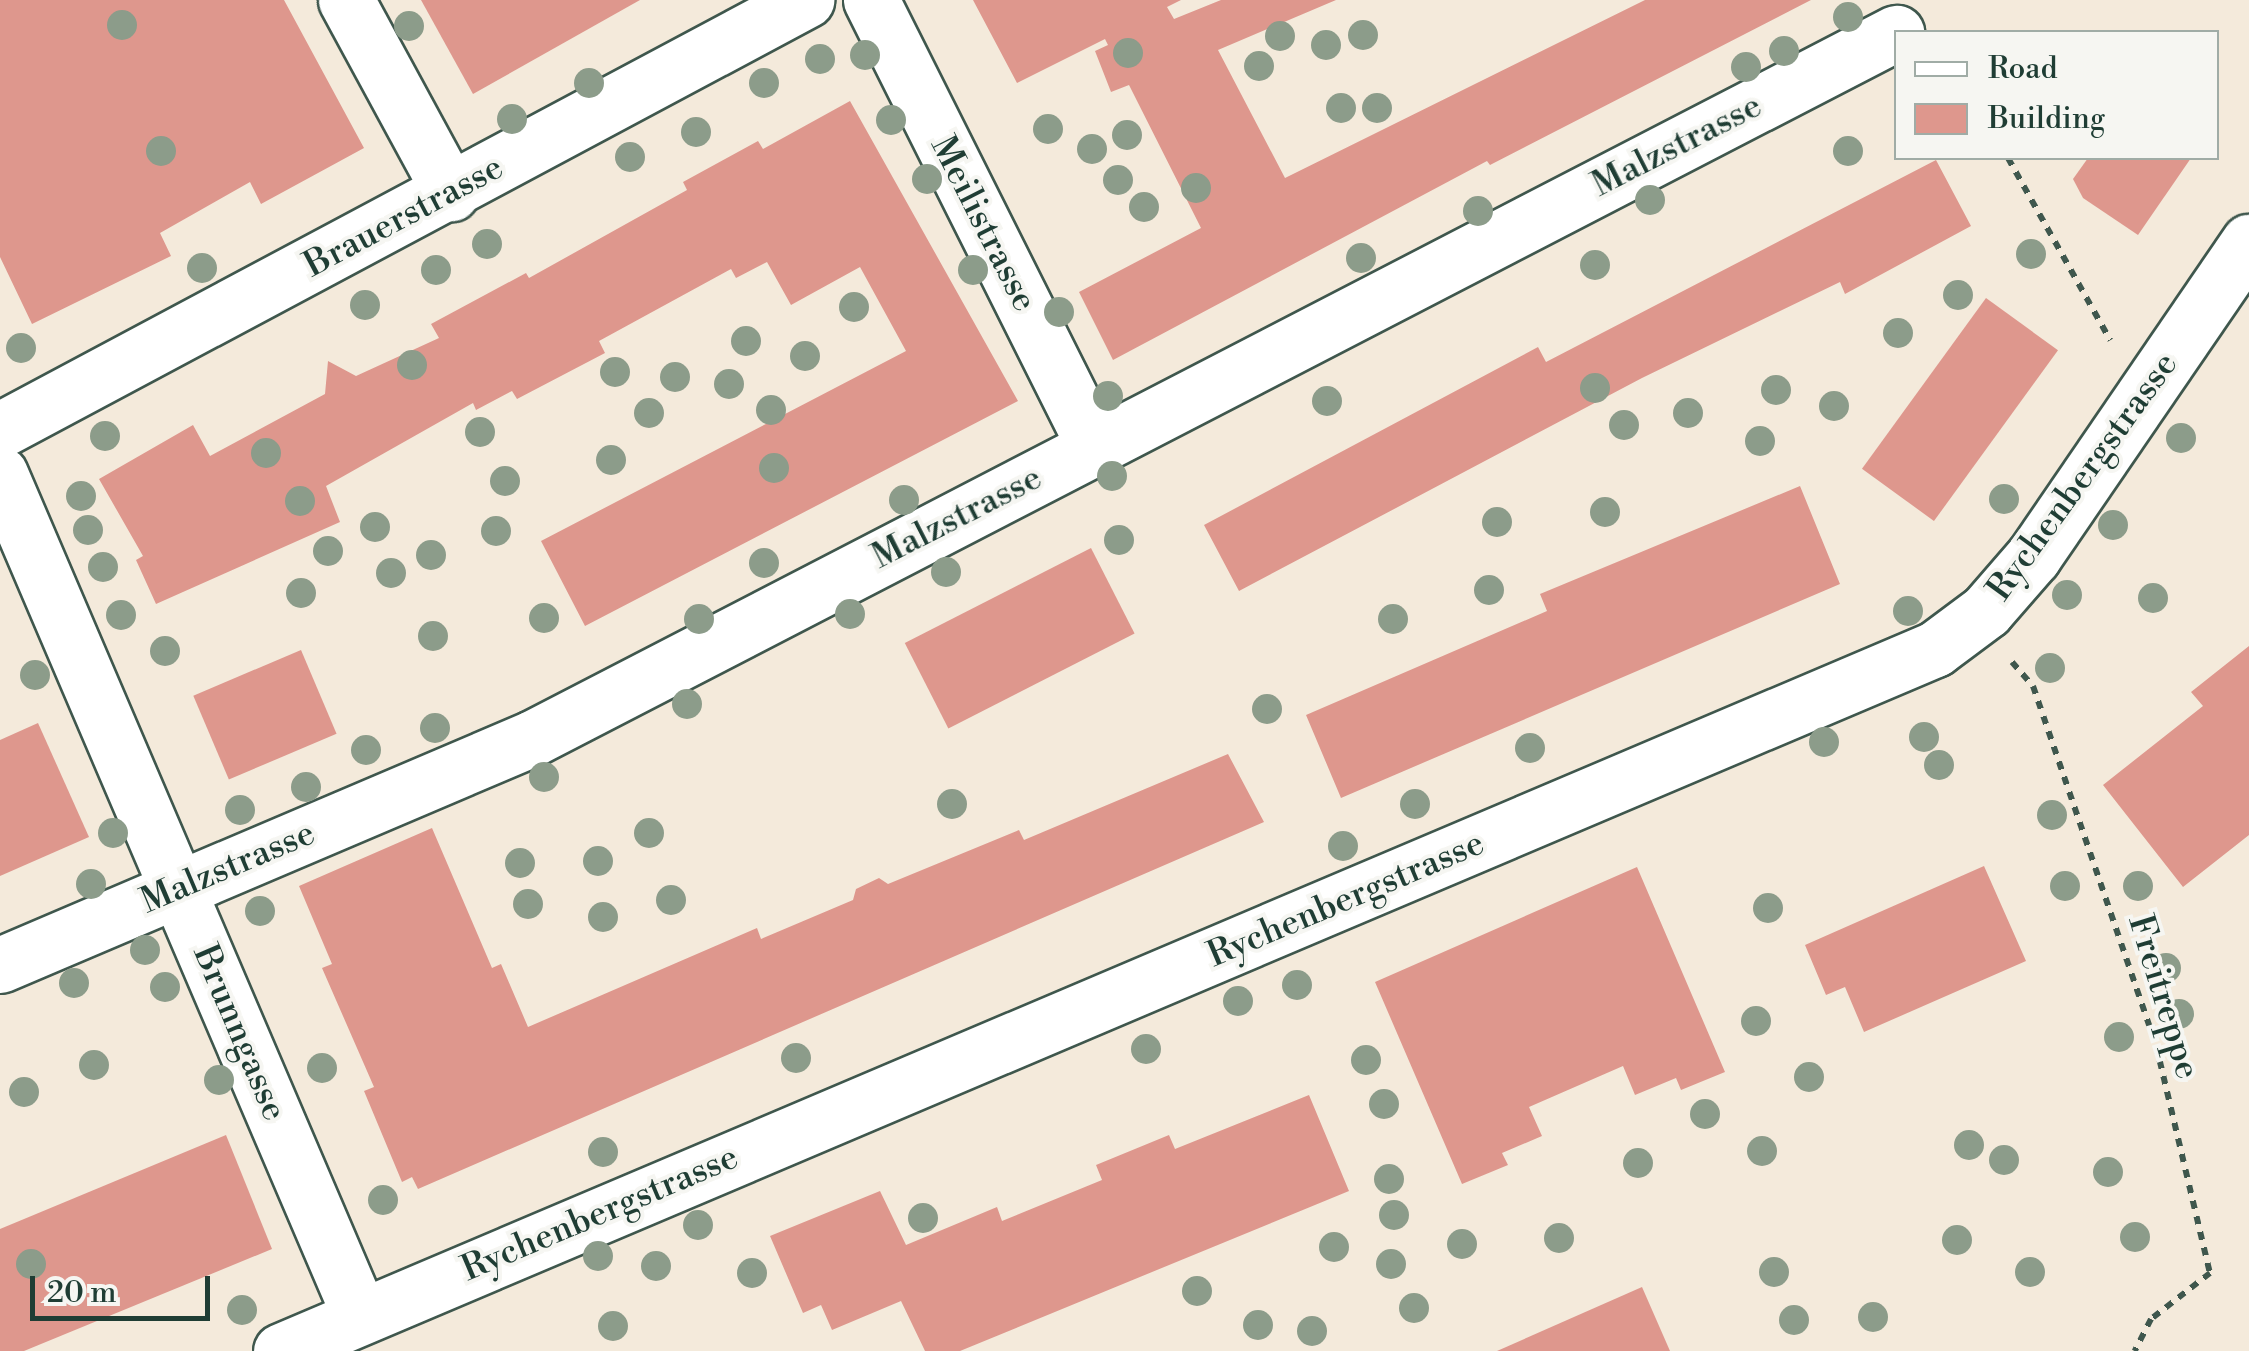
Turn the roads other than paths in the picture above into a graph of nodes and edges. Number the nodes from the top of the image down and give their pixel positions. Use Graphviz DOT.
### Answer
graph roads {
  1 [pos="346,0"];
  2 [pos="806,0"];
  3 [pos="871,0"];
  4 [pos="1920,0"];
  5 [pos="1901,30"];
  6 [pos="1894,34"];
  7 [pos="451,194"];
  8 [pos="2249,242"];
  9 [pos="0,430"];
  10 [pos="1095,447"];
  11 [pos="0,474"];
  12 [pos="178,889"];
  13 [pos="0,965"];
  14 [pos="360,1316"];
  15 [pos="280,1351"];
  1 -- 7 [label="street"];
  2 -- 7 [label="street, Brauerstrasse"];
  3 -- 10 [label="street, Meilistrasse"];
  4 -- 5 [label="street, Malzstrasse"];
  6 -- 10 [label="street, Malzstrasse"];
  7 -- 9 [label="street, Brauerstrasse"];
  8 -- 14 [label="street, Rychenbergstrasse"];
  10 -- 12 [label="street, Malzstrasse"];
  11 -- 12 [label="street, Brunngasse"];
  12 -- 13 [label="street, Malzstrasse"];
  12 -- 14 [label="street, Brunngasse"];
  14 -- 15 [label="street, Rychenbergstrasse"];
}
